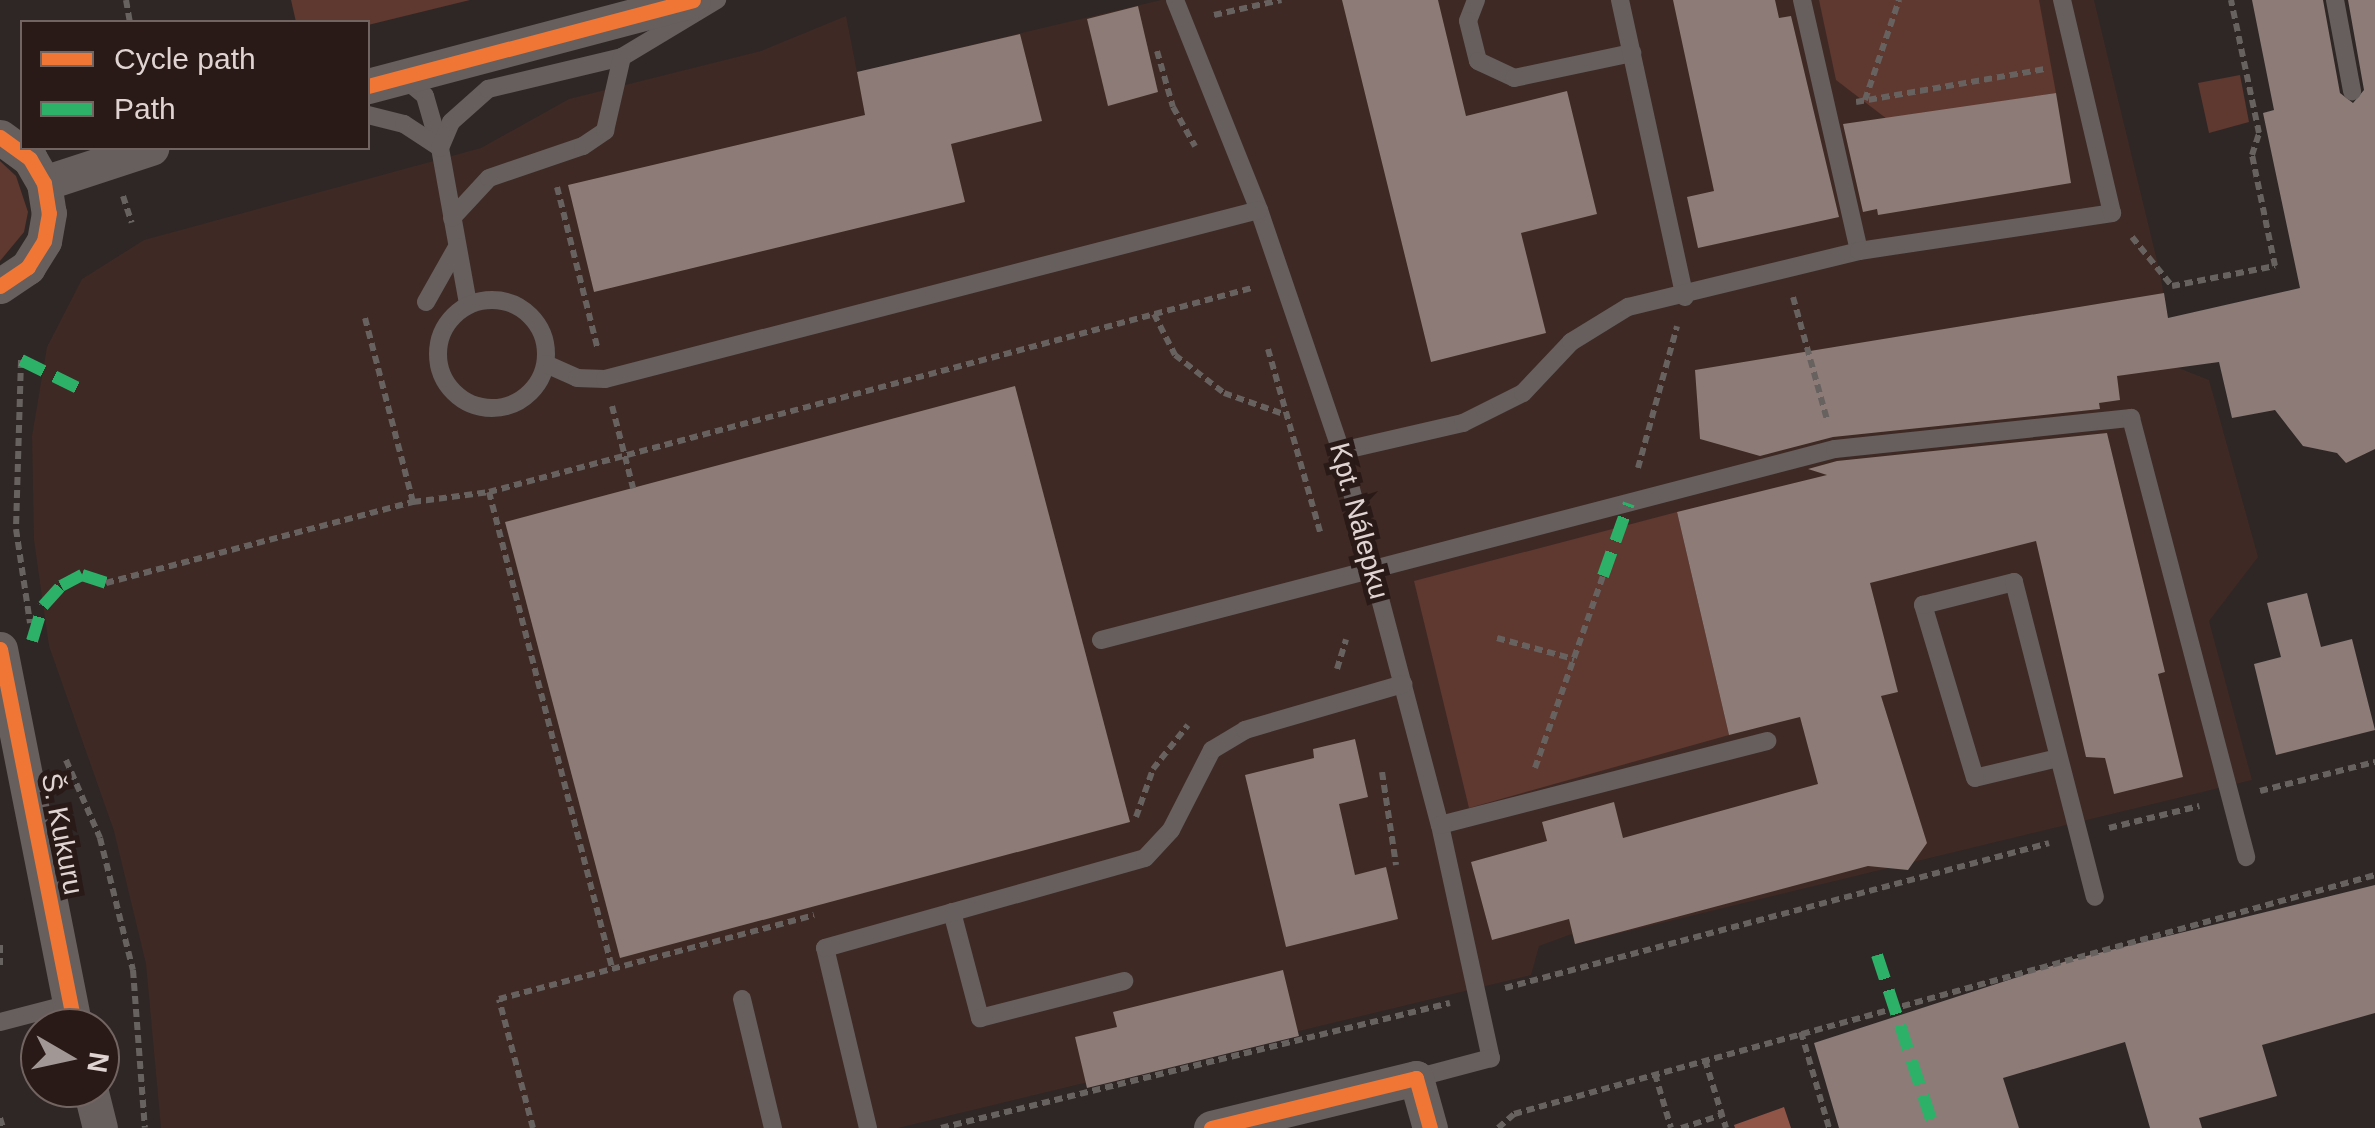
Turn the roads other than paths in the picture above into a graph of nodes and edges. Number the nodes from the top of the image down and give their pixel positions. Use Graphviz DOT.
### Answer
graph roads {
  1 [pos="693,0"];
  2 [pos="717,0"];
  3 [pos="1175,0"];
  4 [pos="1476,0"];
  5 [pos="1620,0"];
  6 [pos="1802,0"];
  7 [pos="2062,0"];
  8 [pos="2336,0"];
  9 [pos="1632,54"];
  10 [pos="622,56"];
  11 [pos="384,81"];
  12 [pos="2352,90"];
  13 [pos="370,116"];
  14 [pos="0,137"];
  15 [pos="440,148"];
  16 [pos="145,150"];
  17 [pos="44,183"];
  18 [pos="1259,210"];
  19 [pos="452,218"];
  20 [pos="458,247"];
  21 [pos="1859,251"];
  22 [pos="0,286"];
  23 [pos="1685,297"];
  24 [pos="426,302"];
  25 [pos="468,304"];
  26 [pos="546,364"];
  27 [pos="1341,451"];
  28 [pos="1372,570"];
  29 [pos="1101,640"];
  30 [pos="16,645"];
  31 [pos="1403,684"];
  32 [pos="1768,740"];
  33 [pos="2058,758"];
  34 [pos="1440,825"];
  35 [pos="2246,857"];
  36 [pos="2095,897"];
  37 [pos="952,912"];
  38 [pos="1124,981"];
  39 [pos="742,999"];
  40 [pos="71,1008"];
  41 [pos="1416,1078"];
  42 [pos="773,1128"];
  43 [pos="868,1128"];
  44 [pos="1211,1128"];
  45 [pos="1430,1128"];
  1 -- 11 [label="street"];
  2 -- 10 [label="lane"];
  3 -- 18 [label="lane, Kpt. Nálepku"];
  4 -- 9 [label="lane"];
  5 -- 9 [label="lane"];
  6 -- 21 [label="lane"];
  7 -- 21 [label="lane"];
  8 -- 12 [label="lane"];
  9 -- 23 [label="lane"];
  10 -- 15 [label="lane"];
  10 -- 19 [label="lane"];
  11 -- 15 [label="lane"];
  13 -- 15 [label="lane"];
  14 -- 17 [label="street"];
  15 -- 19 [label="lane"];
  16 -- 17 [label="street"];
  17 -- 22 [label="street"];
  18 -- 26 [label="lane"];
  18 -- 27 [label="lane, Kpt. Nálepku"];
  19 -- 20 [label="lane"];
  20 -- 24 [label="lane"];
  20 -- 25 [label="lane"];
  21 -- 23 [label="lane"];
  23 -- 27 [label="lane"];
  25 -- 26 [label="lane"];
  25 -- 26 [label="lane"];
  27 -- 28 [label="lane, Kpt. Nálepku"];
  28 -- 29 [label="lane"];
  28 -- 31 [label="lane, Kpt. Nálepku"];
  28 -- 35 [label="lane"];
  30 -- 40 [label="street, Š. Kukuru"];
  31 -- 34 [label="lane, Kpt. Nálepku"];
  31 -- 37 [label="lane"];
  32 -- 34 [label="lane"];
  33 -- 33 [label="lane"];
  33 -- 36 [label="lane"];
  34 -- 41 [label="lane, Kpt. Nálepku"];
  37 -- 38 [label="lane"];
  37 -- 43 [label="lane"];
  39 -- 42 [label="lane"];
  41 -- 44 [label="street"];
  41 -- 45 [label="street"];
}
